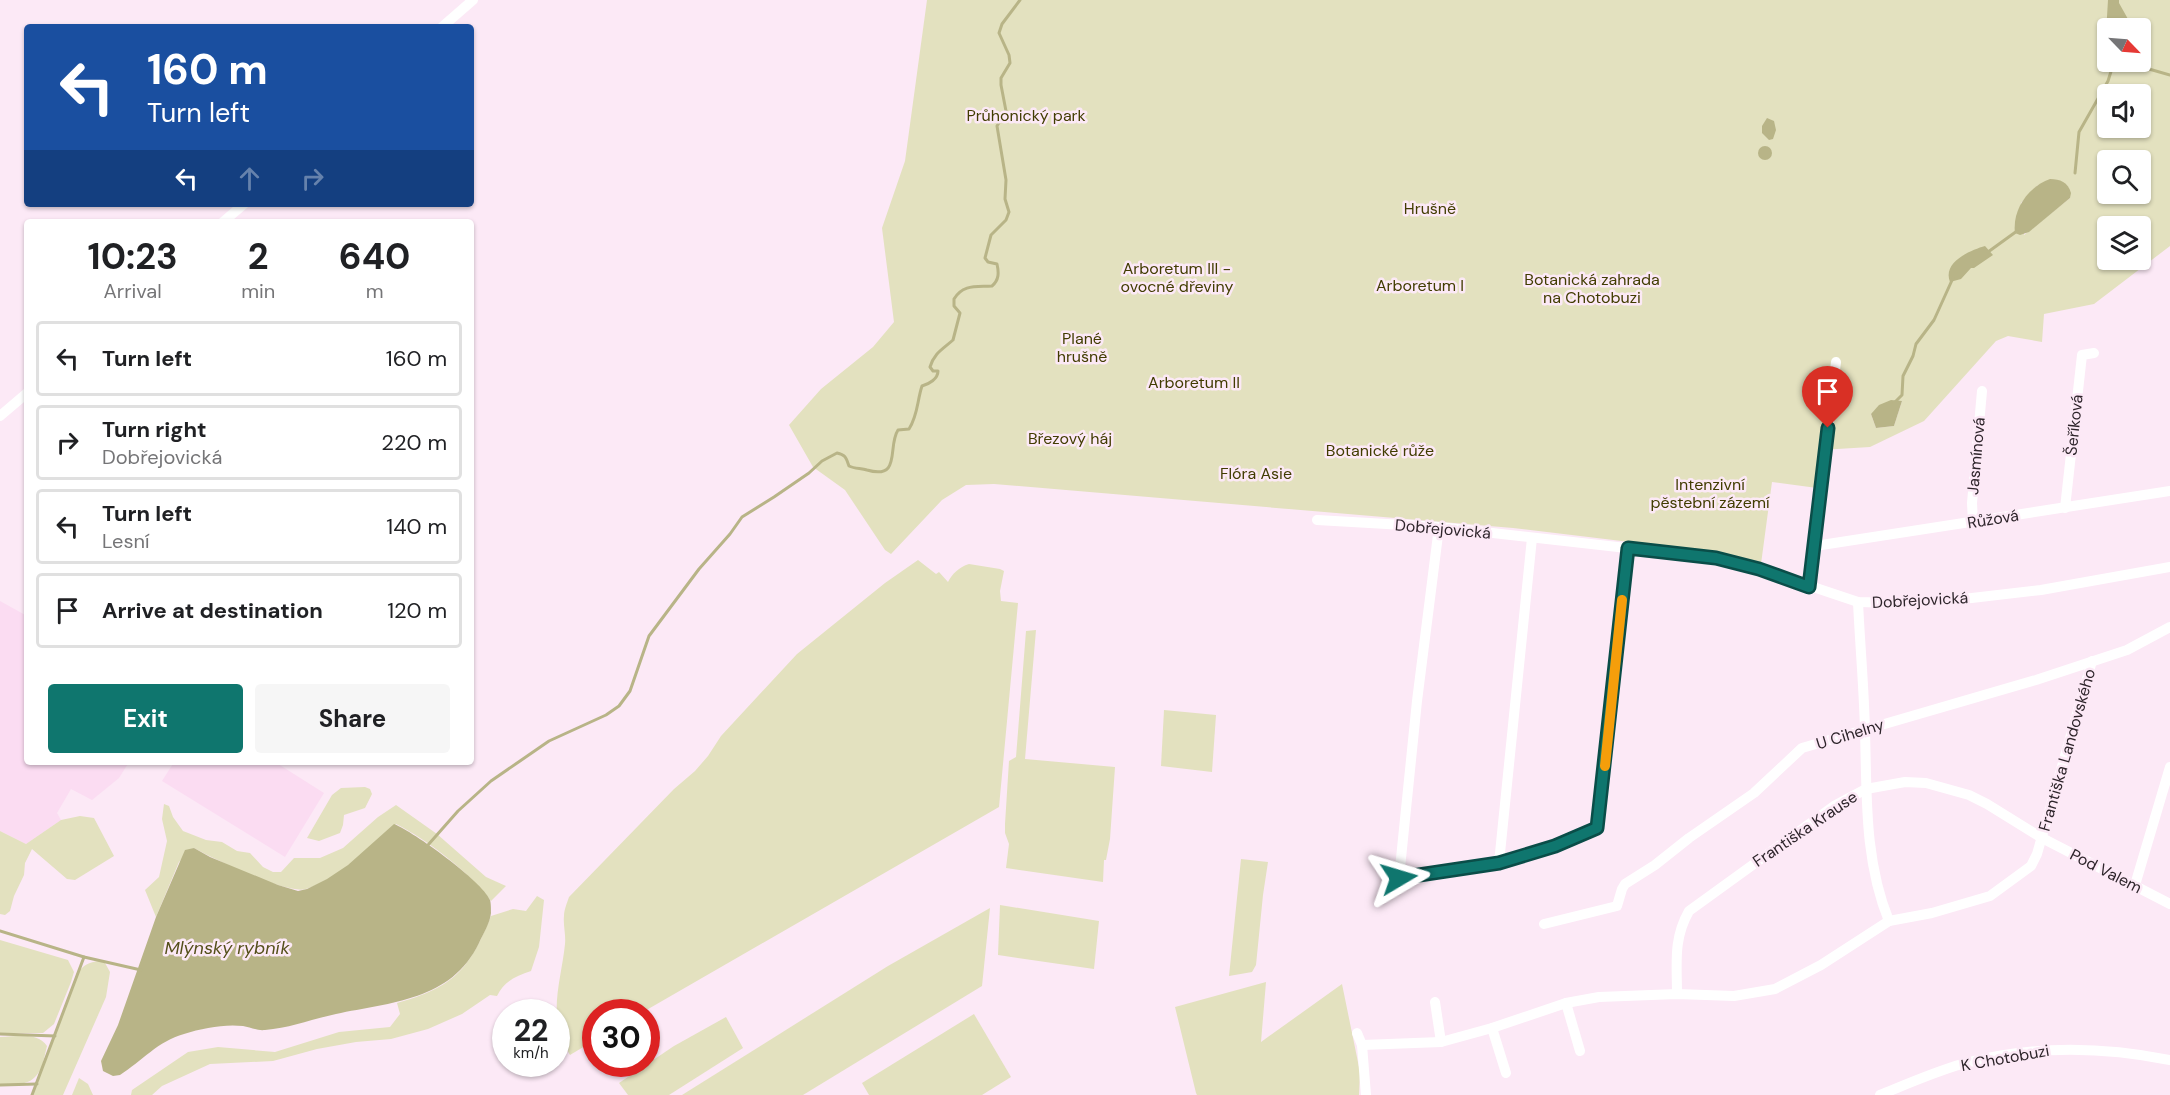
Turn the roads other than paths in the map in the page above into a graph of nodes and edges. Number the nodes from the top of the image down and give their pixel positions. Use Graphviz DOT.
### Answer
graph roads {
  1 [pos="473,0"];
  2 [pos="445,24"];
  3 [pos="240,207"];
  4 [pos="226,219"];
  5 [pos="2094,353"];
  6 [pos="1836,362"];
  7 [pos="1982,391"];
  8 [pos="24,396"];
  9 [pos="0,416"];
  10 [pos="2170,491"];
  11 [pos="2065,508"];
  12 [pos="1317,520"];
  13 [pos="1973,522"];
  14 [pos="1438,527"];
  15 [pos="1532,538"];
  16 [pos="1815,546"];
  17 [pos="1628,548"];
  18 [pos="2170,567"];
  19 [pos="1809,587"];
  20 [pos="1858,602"];
  21 [pos="2170,627"];
  22 [pos="2092,661"];
  23 [pos="1865,729"];
  24 [pos="2170,767"];
  25 [pos="1866,789"];
  26 [pos="2042,838"];
  27 [pos="1499,863"];
  28 [pos="2134,885"];
  29 [pos="2170,904"];
  30 [pos="1889,921"];
  31 [pos="1544,924"];
  32 [pos="1677,994"];
  33 [pos="1435,1002"];
  34 [pos="1566,1003"];
  35 [pos="1492,1028"];
  36 [pos="1357,1033"];
  37 [pos="1441,1042"];
  38 [pos="1362,1045"];
  39 [pos="1580,1051"];
  40 [pos="2170,1060"];
  41 [pos="1506,1073"];
  42 [pos="1366,1095"];
  43 [pos="1880,1095"];
  1 -- 2 [label="street"];
  3 -- 4 [label="street"];
  5 -- 11 [label="street, Šeříková"];
  6 -- 16 [label="street"];
  7 -- 13 [label="street, Jasmínová"];
  8 -- 9 [label="street"];
  10 -- 11 [label="street, Růžová"];
  11 -- 13 [label="street, Růžová"];
  12 -- 14 [label="street, Dobřejovická"];
  13 -- 16 [label="street, Růžová"];
  14 -- 15 [label="street, Dobřejovická"];
  14 -- 27 [label="street"];
  15 -- 17 [label="street, Dobřejovická"];
  15 -- 27 [label="street"];
  16 -- 19 [label="street"];
  17 -- 19 [label="street, Dobřejovická"];
  17 -- 27 [label="street"];
  18 -- 20 [label="street, Dobřejovická"];
  19 -- 20 [label="street, Dobřejovická"];
  20 -- 23 [label="street"];
  21 -- 22 [label="street, U Cihelny"];
  22 -- 23 [label="street, U Cihelny"];
  22 -- 26 [label="street, Františka Landovského"];
  23 -- 25 [label="street"];
  23 -- 31 [label="street, U Cihelny"];
  24 -- 28 [label="street"];
  25 -- 26 [label="street, Františka Krause"];
  25 -- 30 [label="street"];
  25 -- 32 [label="street, Františka Krause"];
  26 -- 28 [label="street, Pod Valem"];
  26 -- 30 [label="street, Františka Landovského"];
  28 -- 29 [label="street, Pod Valem"];
  30 -- 32 [label="street"];
  32 -- 34 [label="street"];
  33 -- 37 [label="street"];
  34 -- 35 [label="street"];
  34 -- 39 [label="street"];
  35 -- 37 [label="street"];
  35 -- 41 [label="street"];
  36 -- 38 [label="street"];
  37 -- 38 [label="street"];
  38 -- 42 [label="street"];
  40 -- 43 [label="street, K Chotobuzi"];
}
